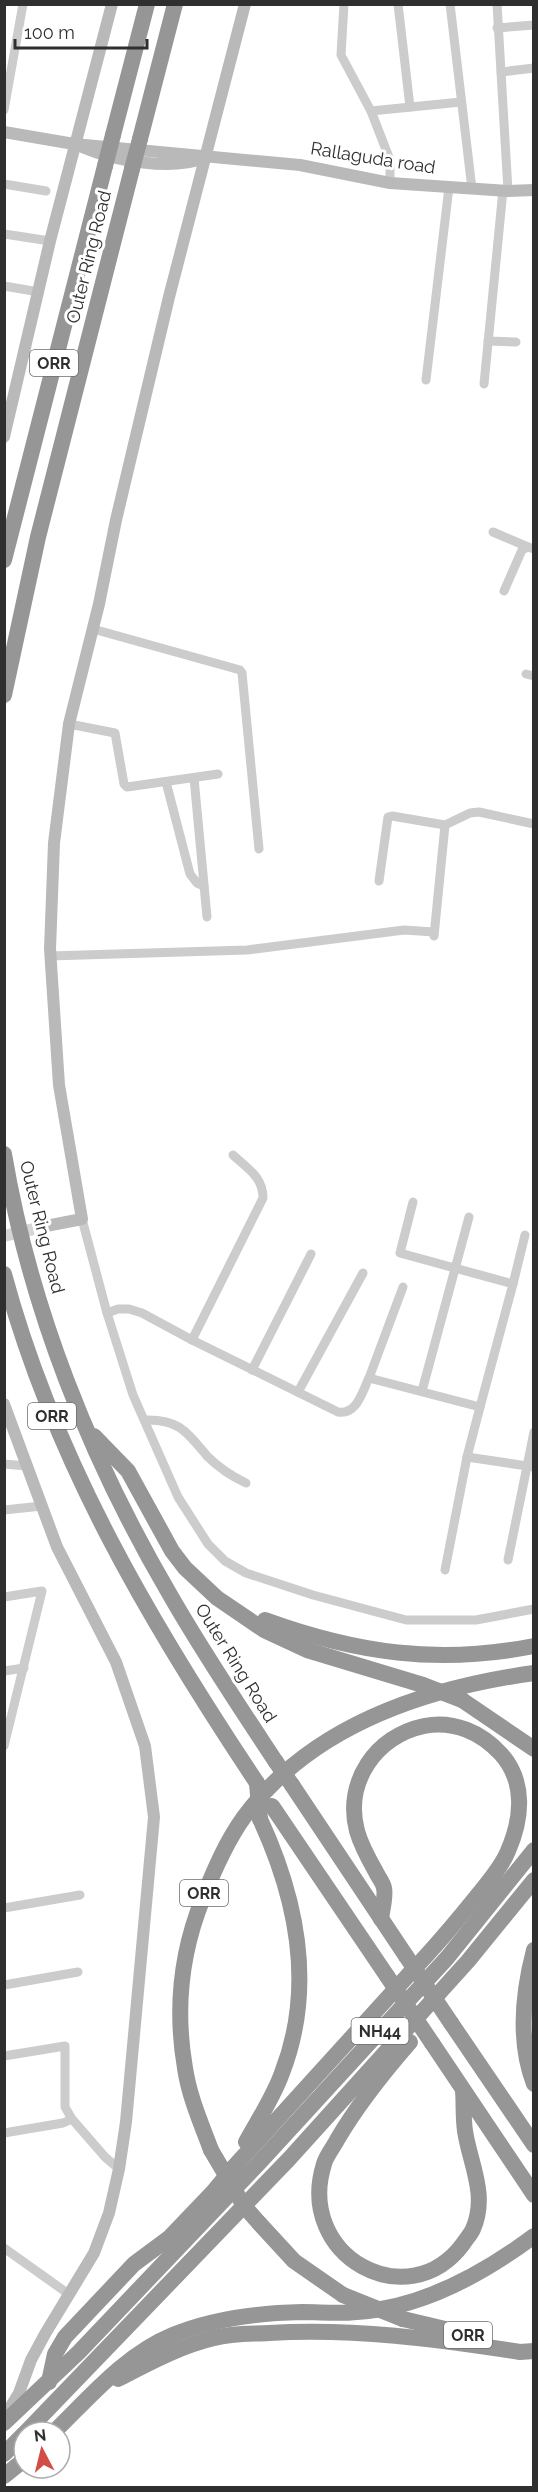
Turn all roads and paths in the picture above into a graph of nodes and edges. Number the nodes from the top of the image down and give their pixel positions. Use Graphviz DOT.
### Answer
graph roads {
  1 [pos="23,4"];
  2 [pos="112,4"];
  3 [pos="147,4"];
  4 [pos="175,4"];
  5 [pos="245,4"];
  6 [pos="344,4"];
  7 [pos="398,4"];
  8 [pos="450,4"];
  9 [pos="496,4"];
  10 [pos="534,25"];
  11 [pos="497,28"];
  12 [pos="534,68"];
  13 [pos="501,72"];
  14 [pos="461,102"];
  15 [pos="410,107"];
  16 [pos="4,110"];
  17 [pos="371,111"];
  18 [pos="4,132"];
  19 [pos="74,144"];
  20 [pos="206,158"];
  21 [pos="390,183"];
  22 [pos="4,184"];
  23 [pos="449,188"];
  24 [pos="472,189"];
  25 [pos="534,189"];
  26 [pos="505,190"];
  27 [pos="46,191"];
  28 [pos="4,234"];
  29 [pos="50,241"];
  30 [pos="4,286"];
  31 [pos="39,292"];
  32 [pos="488,341"];
  33 [pos="516,342"];
  34 [pos="426,380"];
  35 [pos="484,384"];
  36 [pos="4,437"];
  37 [pos="493,532"];
  38 [pos="531,548"];
  39 [pos="4,561"];
  40 [pos="504,591"];
  41 [pos="93,628"];
  42 [pos="4,695"];
  43 [pos="69,724"];
  44 [pos="218,774"];
  45 [pos="194,778"];
  46 [pos="166,782"];
  47 [pos="534,824"];
  48 [pos="445,825"];
  49 [pos="259,849"];
  50 [pos="379,881"];
  51 [pos="204,886"];
  52 [pos="207,917"];
  53 [pos="50,956"];
  54 [pos="4,1154"];
  55 [pos="233,1155"];
  56 [pos="413,1202"];
  57 [pos="469,1217"];
  58 [pos="82,1219"];
  59 [pos="46,1226"];
  60 [pos="525,1235"];
  61 [pos="311,1254"];
  62 [pos="455,1268"];
  63 [pos="363,1273"];
  64 [pos="4,1275"];
  65 [pos="513,1284"];
  66 [pos="403,1287"];
  67 [pos="107,1313"];
  68 [pos="192,1340"];
  69 [pos="252,1370"];
  70 [pos="369,1378"];
  71 [pos="422,1391"];
  72 [pos="298,1392"];
  73 [pos="4,1404"];
  74 [pos="480,1407"];
  75 [pos="145,1420"];
  76 [pos="86,1428"];
  77 [pos="534,1432"];
  78 [pos="467,1457"];
  79 [pos="4,1464"];
  80 [pos="27,1466"];
  81 [pos="529,1466"];
  82 [pos="246,1484"];
  83 [pos="42,1506"];
  84 [pos="4,1510"];
  85 [pos="508,1560"];
  86 [pos="445,1570"];
  87 [pos="4,1597"];
  88 [pos="534,1609"];
  89 [pos="282,1633"];
  90 [pos="534,1646"];
  91 [pos="24,1668"];
  92 [pos="4,1671"];
  93 [pos="534,1672"];
  94 [pos="4,1746"];
  95 [pos="534,1749"];
  96 [pos="257,1783"];
  97 [pos="534,1850"];
  98 [pos="534,1880"];
  99 [pos="534,1893"];
  100 [pos="80,1895"];
  101 [pos="4,1908"];
  102 [pos="381,1919"];
  103 [pos="534,1950"];
  104 [pos="78,1972"];
  105 [pos="4,1985"];
  106 [pos="4,2056"];
  107 [pos="534,2084"];
  108 [pos="463,2090"];
  109 [pos="72,2119"];
  110 [pos="4,2133"];
  111 [pos="534,2145"];
  112 [pos="120,2162"];
  113 [pos="232,2169"];
  114 [pos="534,2195"];
  115 [pos="216,2199"];
  116 [pos="534,2236"];
  117 [pos="4,2248"];
  118 [pos="70,2295"];
  119 [pos="534,2349"];
  120 [pos="99,2390"];
  121 [pos="4,2416"];
  122 [pos="38,2420"];
  123 [pos="67,2420"];
  124 [pos="4,2423"];
  1 -- 16 [label="street"];
  2 -- 19 [label="street"];
  3 -- 39 [label="highway, Outer Ring Road / ORR, bridge"];
  4 -- 42 [label="highway, Outer Ring Road / ORR, bridge"];
  5 -- 20 [label="street"];
  6 -- 17 [label="street"];
  7 -- 15 [label="street"];
  8 -- 14 [label="street"];
  9 -- 11 [label="street"];
  10 -- 11 [label="street"];
  11 -- 13 [label="street"];
  12 -- 13 [label="street"];
  13 -- 26 [label="street"];
  14 -- 15 [label="street"];
  14 -- 24 [label="street"];
  15 -- 17 [label="street"];
  17 -- 21 [label="street"];
  18 -- 19 [label="street, Rallaguda road"];
  19 -- 20 [label="street, Rallaguda road"];
  19 -- 29 [label="street"];
  20 -- 21 [label="street, Rallaguda road"];
  20 -- 41 [label="street"];
  21 -- 23 [label="street, Rallaguda road"];
  22 -- 27 [label="street"];
  23 -- 24 [label="street, Rallaguda road"];
  23 -- 34 [label="street"];
  24 -- 26 [label="street, Rallaguda road"];
  25 -- 26 [label="street, Rallaguda road"];
  26 -- 32 [label="street"];
  28 -- 29 [label="street"];
  29 -- 31 [label="street"];
  30 -- 31 [label="street"];
  31 -- 36 [label="street"];
  32 -- 33 [label="street"];
  32 -- 35 [label="street"];
  37 -- 38 [label="street"];
  38 -- 40 [label="street"];
  41 -- 43 [label="street"];
  41 -- 49 [label="street"];
  43 -- 46 [label="street"];
  43 -- 53 [label="street"];
  44 -- 45 [label="street"];
  45 -- 46 [label="street"];
  45 -- 51 [label="street"];
  46 -- 51 [label="street"];
  47 -- 48 [label="street"];
  48 -- 50 [label="street"];
  48 -- 53 [label="street"];
  51 -- 52 [label="street"];
  53 -- 58 [label="street"];
  54 -- 76 [label="highway, Outer Ring Road / ORR"];
  55 -- 68 [label="street"];
  56 -- 62 [label="street"];
  57 -- 62 [label="street"];
  58 -- 59 [label="street"];
  58 -- 67 [label="street"];
  60 -- 65 [label="street"];
  61 -- 69 [label="street"];
  62 -- 65 [label="street"];
  62 -- 71 [label="street"];
  63 -- 72 [label="street"];
  64 -- 96 [label="highway, ORR"];
  65 -- 74 [label="street"];
  66 -- 70 [label="street"];
  67 -- 68 [label="street"];
  67 -- 75 [label="street"];
  68 -- 69 [label="street"];
  69 -- 72 [label="street"];
  70 -- 71 [label="street"];
  70 -- 72 [label="street"];
  71 -- 74 [label="street"];
  73 -- 80 [label="street"];
  74 -- 78 [label="street"];
  75 -- 82 [label="street"];
  75 -- 88 [label="street"];
  76 -- 89 [label="highway"];
  76 -- 102 [label="highway, Outer Ring Road / ORR, bridge"];
  77 -- 81 [label="street"];
  78 -- 81 [label="street"];
  78 -- 86 [label="street"];
  79 -- 80 [label="street"];
  80 -- 83 [label="street"];
  81 -- 85 [label="street"];
  83 -- 84 [label="street"];
  83 -- 112 [label="street"];
  87 -- 91 [label="street"];
  89 -- 90 [label="highway"];
  89 -- 95 [label="highway, bridge"];
  91 -- 92 [label="street"];
  91 -- 94 [label="street"];
  93 -- 119 [label="highway, ORR, bridge"];
  96 -- 108 [label="highway, ORR, bridge"];
  96 -- 113 [label="highway, ORR, bridge"];
  97 -- 115 [label="highway, NH44"];
  98 -- 122 [label="highway, NH44"];
  99 -- 108 [label="highway"];
  100 -- 101 [label="street"];
  102 -- 111 [label="highway, Outer Ring Road / ORR, bridge"];
  102 -- 113 [label="highway, ORR"];
  103 -- 107 [label="highway"];
  104 -- 105 [label="street"];
  106 -- 109 [label="street"];
  108 -- 114 [label="highway, ORR"];
  109 -- 110 [label="street"];
  109 -- 112 [label="street"];
  112 -- 118 [label="street"];
  113 -- 115 [label="highway, ORR"];
  115 -- 124 [label="highway, NH44"];
  116 -- 120 [label="highway, ORR"];
  117 -- 118 [label="street"];
  118 -- 121 [label="street"];
  119 -- 120 [label="highway, ORR"];
  120 -- 123 [label="highway, ORR"];
}
